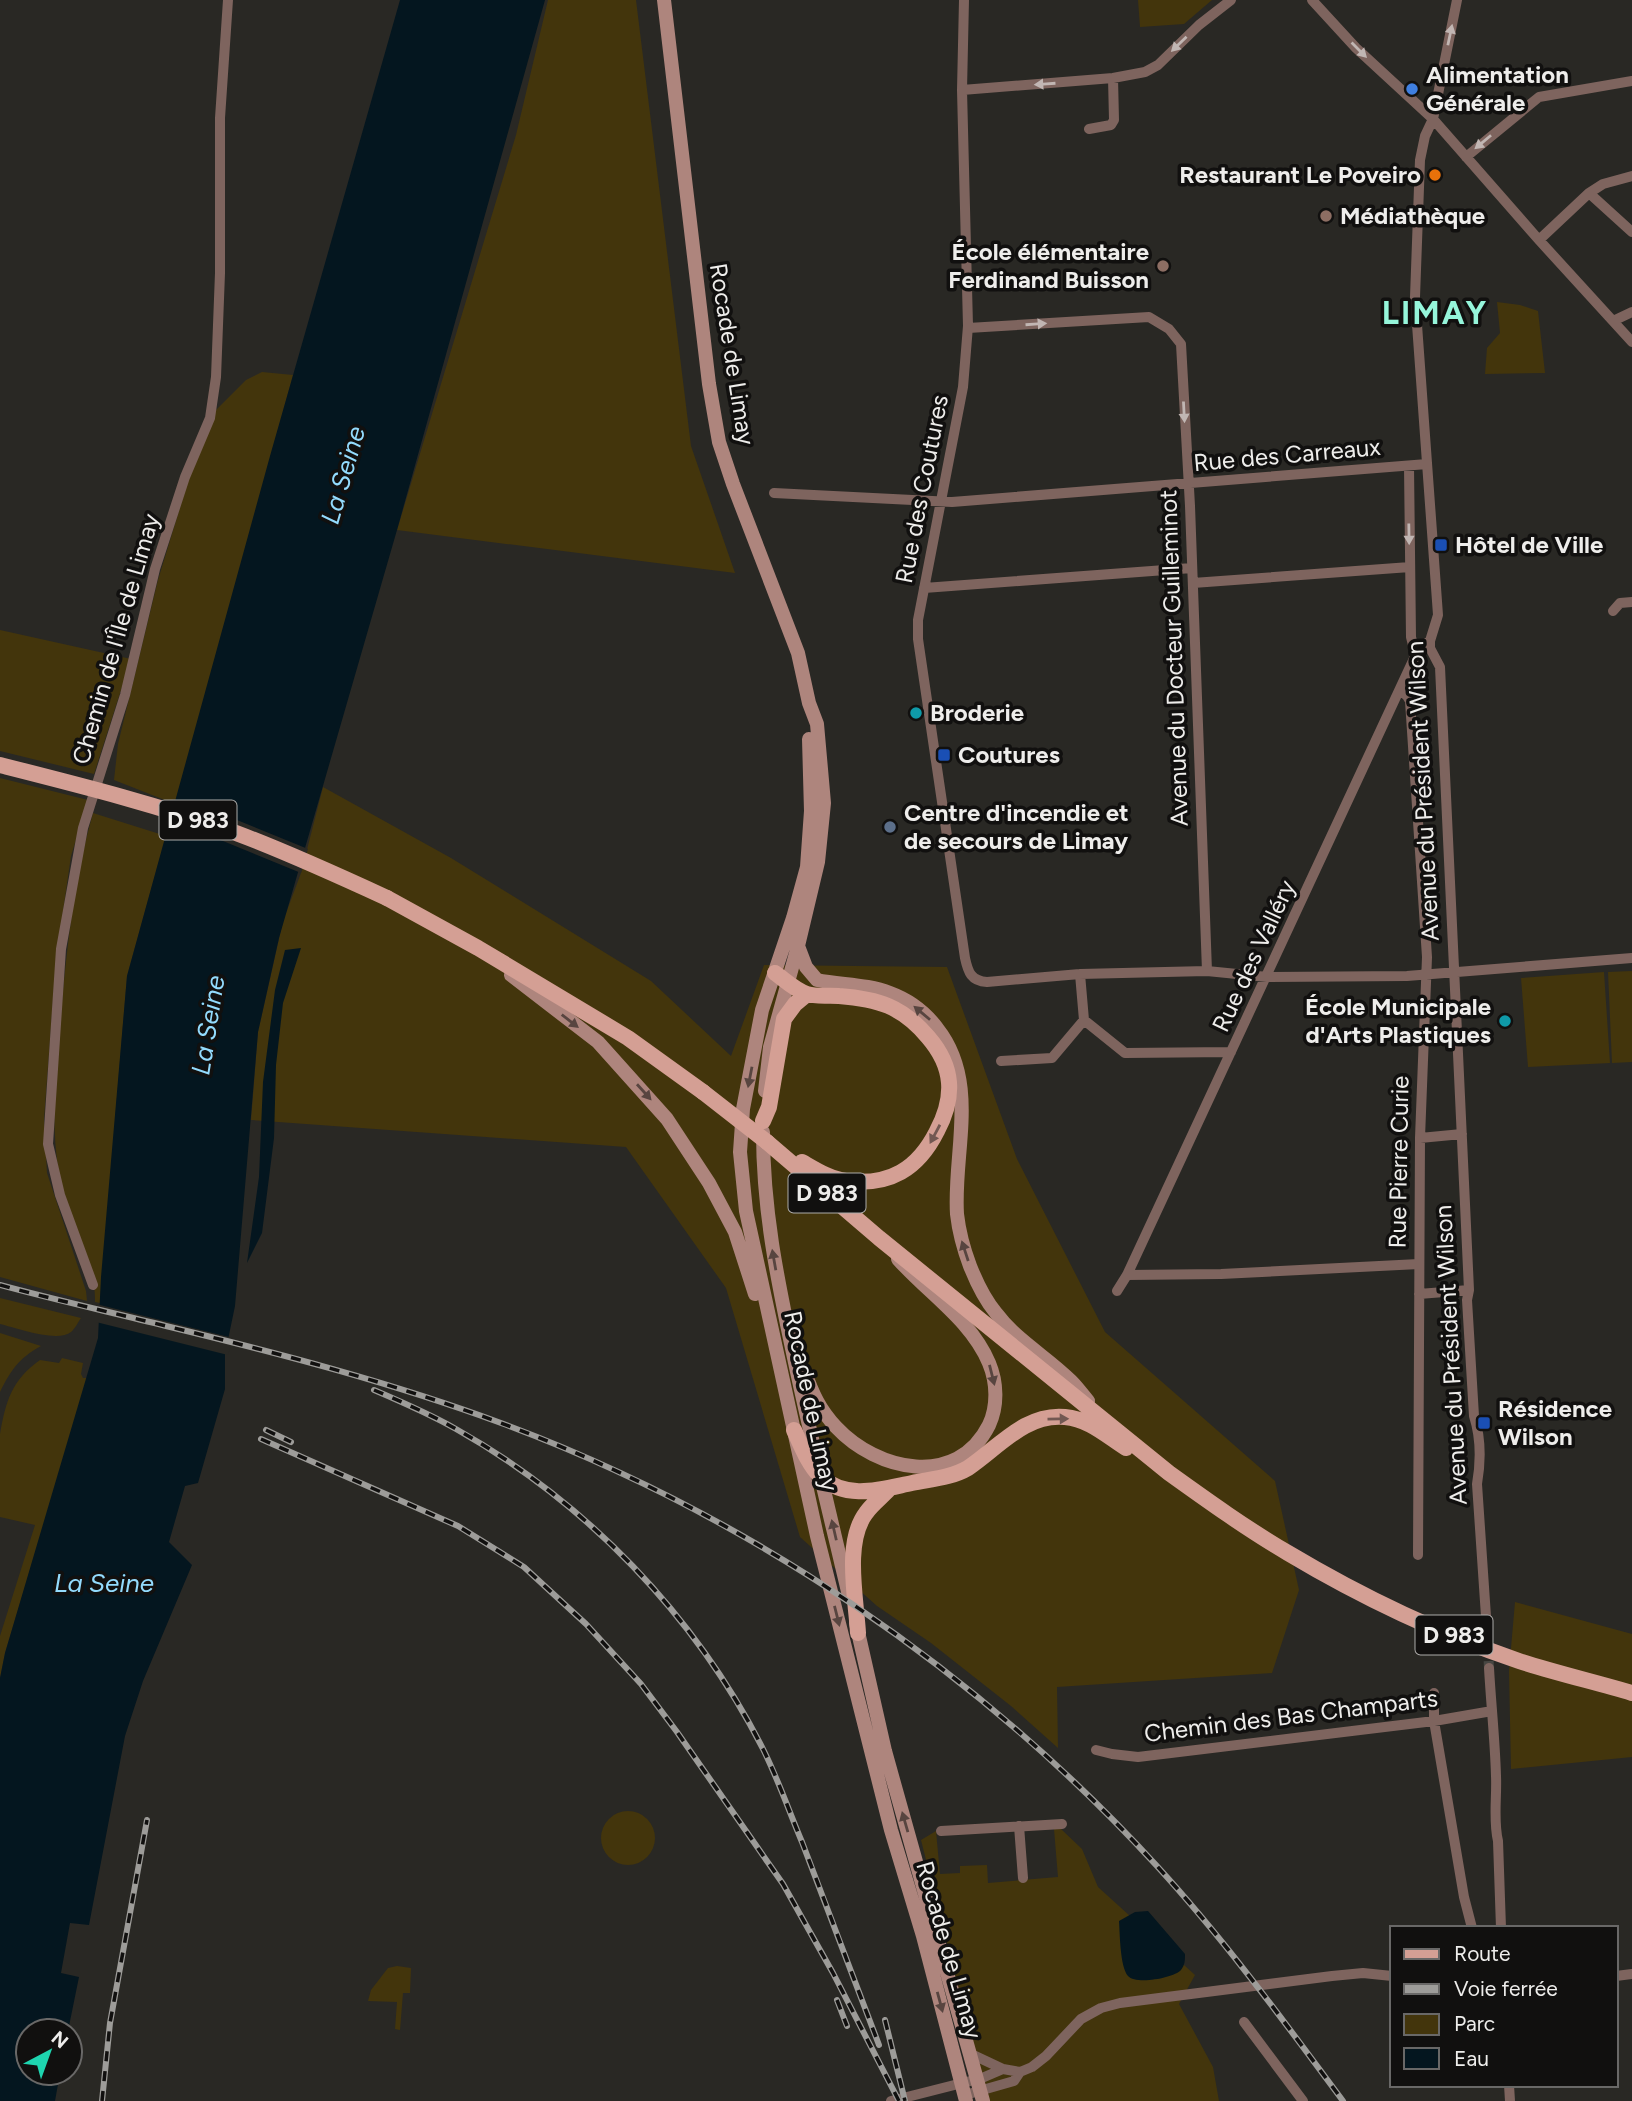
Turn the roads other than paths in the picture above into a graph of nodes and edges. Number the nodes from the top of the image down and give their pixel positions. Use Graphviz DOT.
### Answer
graph roads {
  1 [pos="228,0"];
  2 [pos="664,0"];
  3 [pos="964,0"];
  4 [pos="1231,0"];
  5 [pos="1312,0"];
  6 [pos="1458,0"];
  7 [pos="1113,79"];
  8 [pos="1632,81"];
  9 [pos="962,90"];
  10 [pos="1433,119"];
  11 [pos="1089,129"];
  12 [pos="1466,157"];
  13 [pos="1632,176"];
  14 [pos="1589,193"];
  15 [pos="1632,232"];
  16 [pos="1539,240"];
  17 [pos="1632,312"];
  18 [pos="1614,321"];
  19 [pos="968,328"];
  20 [pos="1632,342"];
  21 [pos="1427,464"];
  22 [pos="1409,466"];
  23 [pos="1189,484"];
  24 [pos="774,493"];
  25 [pos="940,501"];
  26 [pos="1410,567"];
  27 [pos="1192,568"];
  28 [pos="1193,583"];
  29 [pos="924,588"];
  30 [pos="1632,602"];
  31 [pos="1613,611"];
  32 [pos="1430,641"];
  33 [pos="1418,650"];
  34 [pos="1401,690"];
  35 [pos="809,703"];
  36 [pos="0,765"];
  37 [pos="798,947"];
  38 [pos="478,948"];
  39 [pos="1632,958"];
  40 [pos="1207,971"];
  41 [pos="1454,973"];
  42 [pos="1080,974"];
  43 [pos="1425,975"];
  44 [pos="1267,977"];
  45 [pos="781,978"];
  46 [pos="817,980"];
  47 [pos="807,994"];
  48 [pos="1084,1020"];
  49 [pos="1231,1052"];
  50 [pos="1001,1061"];
  51 [pos="763,1121"];
  52 [pos="1462,1135"];
  53 [pos="1420,1138"];
  54 [pos="771,1145"];
  55 [pos="879,1238"];
  56 [pos="1419,1264"];
  57 [pos="1127,1275"];
  58 [pos="93,1285"];
  59 [pos="1469,1290"];
  60 [pos="1117,1291"];
  61 [pos="780,1294"];
  62 [pos="1419,1294"];
  63 [pos="785,1389"];
  64 [pos="1105,1420"];
  65 [pos="794,1430"];
  66 [pos="1169,1473"];
  67 [pos="821,1477"];
  68 [pos="889,1489"];
  69 [pos="1418,1555"];
  70 [pos="1487,1631"];
  71 [pos="858,1633"];
  72 [pos="1489,1668"];
  73 [pos="1434,1693"];
  74 [pos="1632,1693"];
  75 [pos="1492,1711"];
  76 [pos="1434,1721"];
  77 [pos="1096,1750"];
  78 [pos="1062,1824"];
  79 [pos="1019,1826"];
  80 [pos="941,1831"];
  81 [pos="1023,1878"];
  82 [pos="1472,1926"];
  83 [pos="1501,1926"];
  84 [pos="1390,1976"];
  85 [pos="1244,2022"];
  86 [pos="970,2053"];
  87 [pos="1003,2069"];
  88 [pos="1020,2072"];
  89 [pos="980,2090"];
  90 [pos="964,2093"];
  91 [pos="891,2101"];
  92 [pos="1303,2101"];
  1 -- 58 [label="street, Chemin de l'Île de Limay"];
  2 -- 35 [label="main road, Rocade de Limay"];
  3 -- 9 [label="street, Rue des Coutures"];
  4 -- 7 [label="street, one-way"];
  5 -- 10 [label="street, one-way"];
  10 -- 6 [label="street, Avenue du Président Wilson, one-way"];
  7 -- 9 [label="street, one-way"];
  7 -- 11 [label="street"];
  8 -- 12 [label="street, one-way"];
  9 -- 19 [label="street, Rue des Coutures"];
  10 -- 12 [label="street"];
  10 -- 21 [label="street, Avenue du Président Wilson"];
  12 -- 16 [label="street"];
  13 -- 14 [label="street"];
  14 -- 15 [label="street"];
  14 -- 16 [label="street"];
  16 -- 18 [label="street"];
  17 -- 18 [label="street"];
  18 -- 20 [label="street"];
  19 -- 23 [label="street, Avenue du Docteur Guilleminot, one-way"];
  19 -- 25 [label="street, Rue des Coutures"];
  21 -- 22 [label="street, Rue des Carreaux"];
  21 -- 32 [label="street, Avenue du Président Wilson"];
  22 -- 23 [label="street, Rue des Carreaux"];
  22 -- 26 [label="street, one-way"];
  23 -- 25 [label="street, Rue des Carreaux"];
  23 -- 27 [label="street, Avenue du Docteur Guilleminot"];
  24 -- 25 [label="street, Rue des Carreaux"];
  25 -- 29 [label="street, Rue des Coutures"];
  26 -- 28 [label="street"];
  26 -- 33 [label="street"];
  27 -- 28 [label="street, Avenue du Docteur Guilleminot"];
  27 -- 29 [label="street"];
  28 -- 40 [label="street, Avenue du Docteur Guilleminot"];
  29 -- 42 [label="street, Rue des Coutures"];
  30 -- 31 [label="street"];
  32 -- 33 [label="street"];
  32 -- 41 [label="street, Avenue du Président Wilson"];
  33 -- 34 [label="street, Rue des Valléry"];
  34 -- 43 [label="street, Rue Pierre Curie"];
  34 -- 44 [label="street, Rue des Valléry"];
  35 -- 37 [label="main road, Rocade de Limay"];
  35 -- 45 [label="main road, Rocade de Limay"];
  36 -- 38 [label="main road, D 983, bridge"];
  37 -- 45 [label="main road, Rocade de Limay"];
  37 -- 46 [label="main road"];
  38 -- 54 [label="main road, D 983, bridge"];
  38 -- 63 [label="main road, one-way"];
  39 -- 41 [label="street"];
  40 -- 42 [label="street"];
  40 -- 44 [label="street"];
  41 -- 43 [label="street"];
  41 -- 52 [label="street, Avenue du Président Wilson"];
  42 -- 48 [label="street"];
  43 -- 44 [label="street"];
  43 -- 53 [label="street, Rue Pierre Curie"];
  44 -- 49 [label="street, Rue des Valléry"];
  45 -- 46 [label="main road"];
  45 -- 47 [label="main road"];
  45 -- 51 [label="main road, Rocade de Limay"];
  45 -- 63 [label="main road, Rocade de Limay, one-way"];
  64 -- 46 [label="main road, one-way"];
  47 -- 51 [label="main road"];
  47 -- 54 [label="main road, one-way"];
  48 -- 49 [label="street"];
  48 -- 50 [label="street"];
  49 -- 57 [label="street, Rue des Valléry"];
  61 -- 51 [label="main road, Rocade de Limay, one-way"];
  52 -- 53 [label="street"];
  52 -- 59 [label="street, Avenue du Président Wilson"];
  53 -- 56 [label="street, Rue Pierre Curie"];
  54 -- 55 [label="main road, D 983"];
  55 -- 61 [label="main road, one-way"];
  55 -- 64 [label="main road, D 983"];
  56 -- 57 [label="street"];
  56 -- 62 [label="street, Rue Pierre Curie"];
  57 -- 60 [label="street, Rue des Valléry"];
  59 -- 62 [label="street"];
  59 -- 70 [label="street, Avenue du Président Wilson"];
  61 -- 67 [label="main road, Rocade de Limay"];
  62 -- 69 [label="street, Rue Pierre Curie"];
  63 -- 65 [label="main road, Rocade de Limay"];
  64 -- 66 [label="main road, D 983"];
  65 -- 67 [label="main road"];
  65 -- 90 [label="main road, Rocade de Limay, one-way"];
  68 -- 66 [label="main road, one-way"];
  66 -- 74 [label="main road, D 983"];
  67 -- 68 [label="main road"];
  71 -- 67 [label="main road, Rocade de Limay, one-way"];
  68 -- 71 [label="main road"];
  86 -- 71 [label="main road, Rocade de Limay, one-way"];
  72 -- 75 [label="street"];
  73 -- 76 [label="street"];
  75 -- 76 [label="street, Chemin des Bas Champarts"];
  75 -- 83 [label="street"];
  76 -- 77 [label="street, Chemin des Bas Champarts"];
  76 -- 82 [label="street"];
  78 -- 79 [label="street"];
  79 -- 80 [label="street"];
  79 -- 81 [label="street"];
  84 -- 88 [label="street"];
  85 -- 92 [label="street"];
  86 -- 87 [label="street"];
  86 -- 89 [label="main road, Rocade de Limay"];
  87 -- 88 [label="street"];
  87 -- 89 [label="street"];
  88 -- 89 [label="street"];
  89 -- 90 [label="street"];
  90 -- 91 [label="street"];
}
